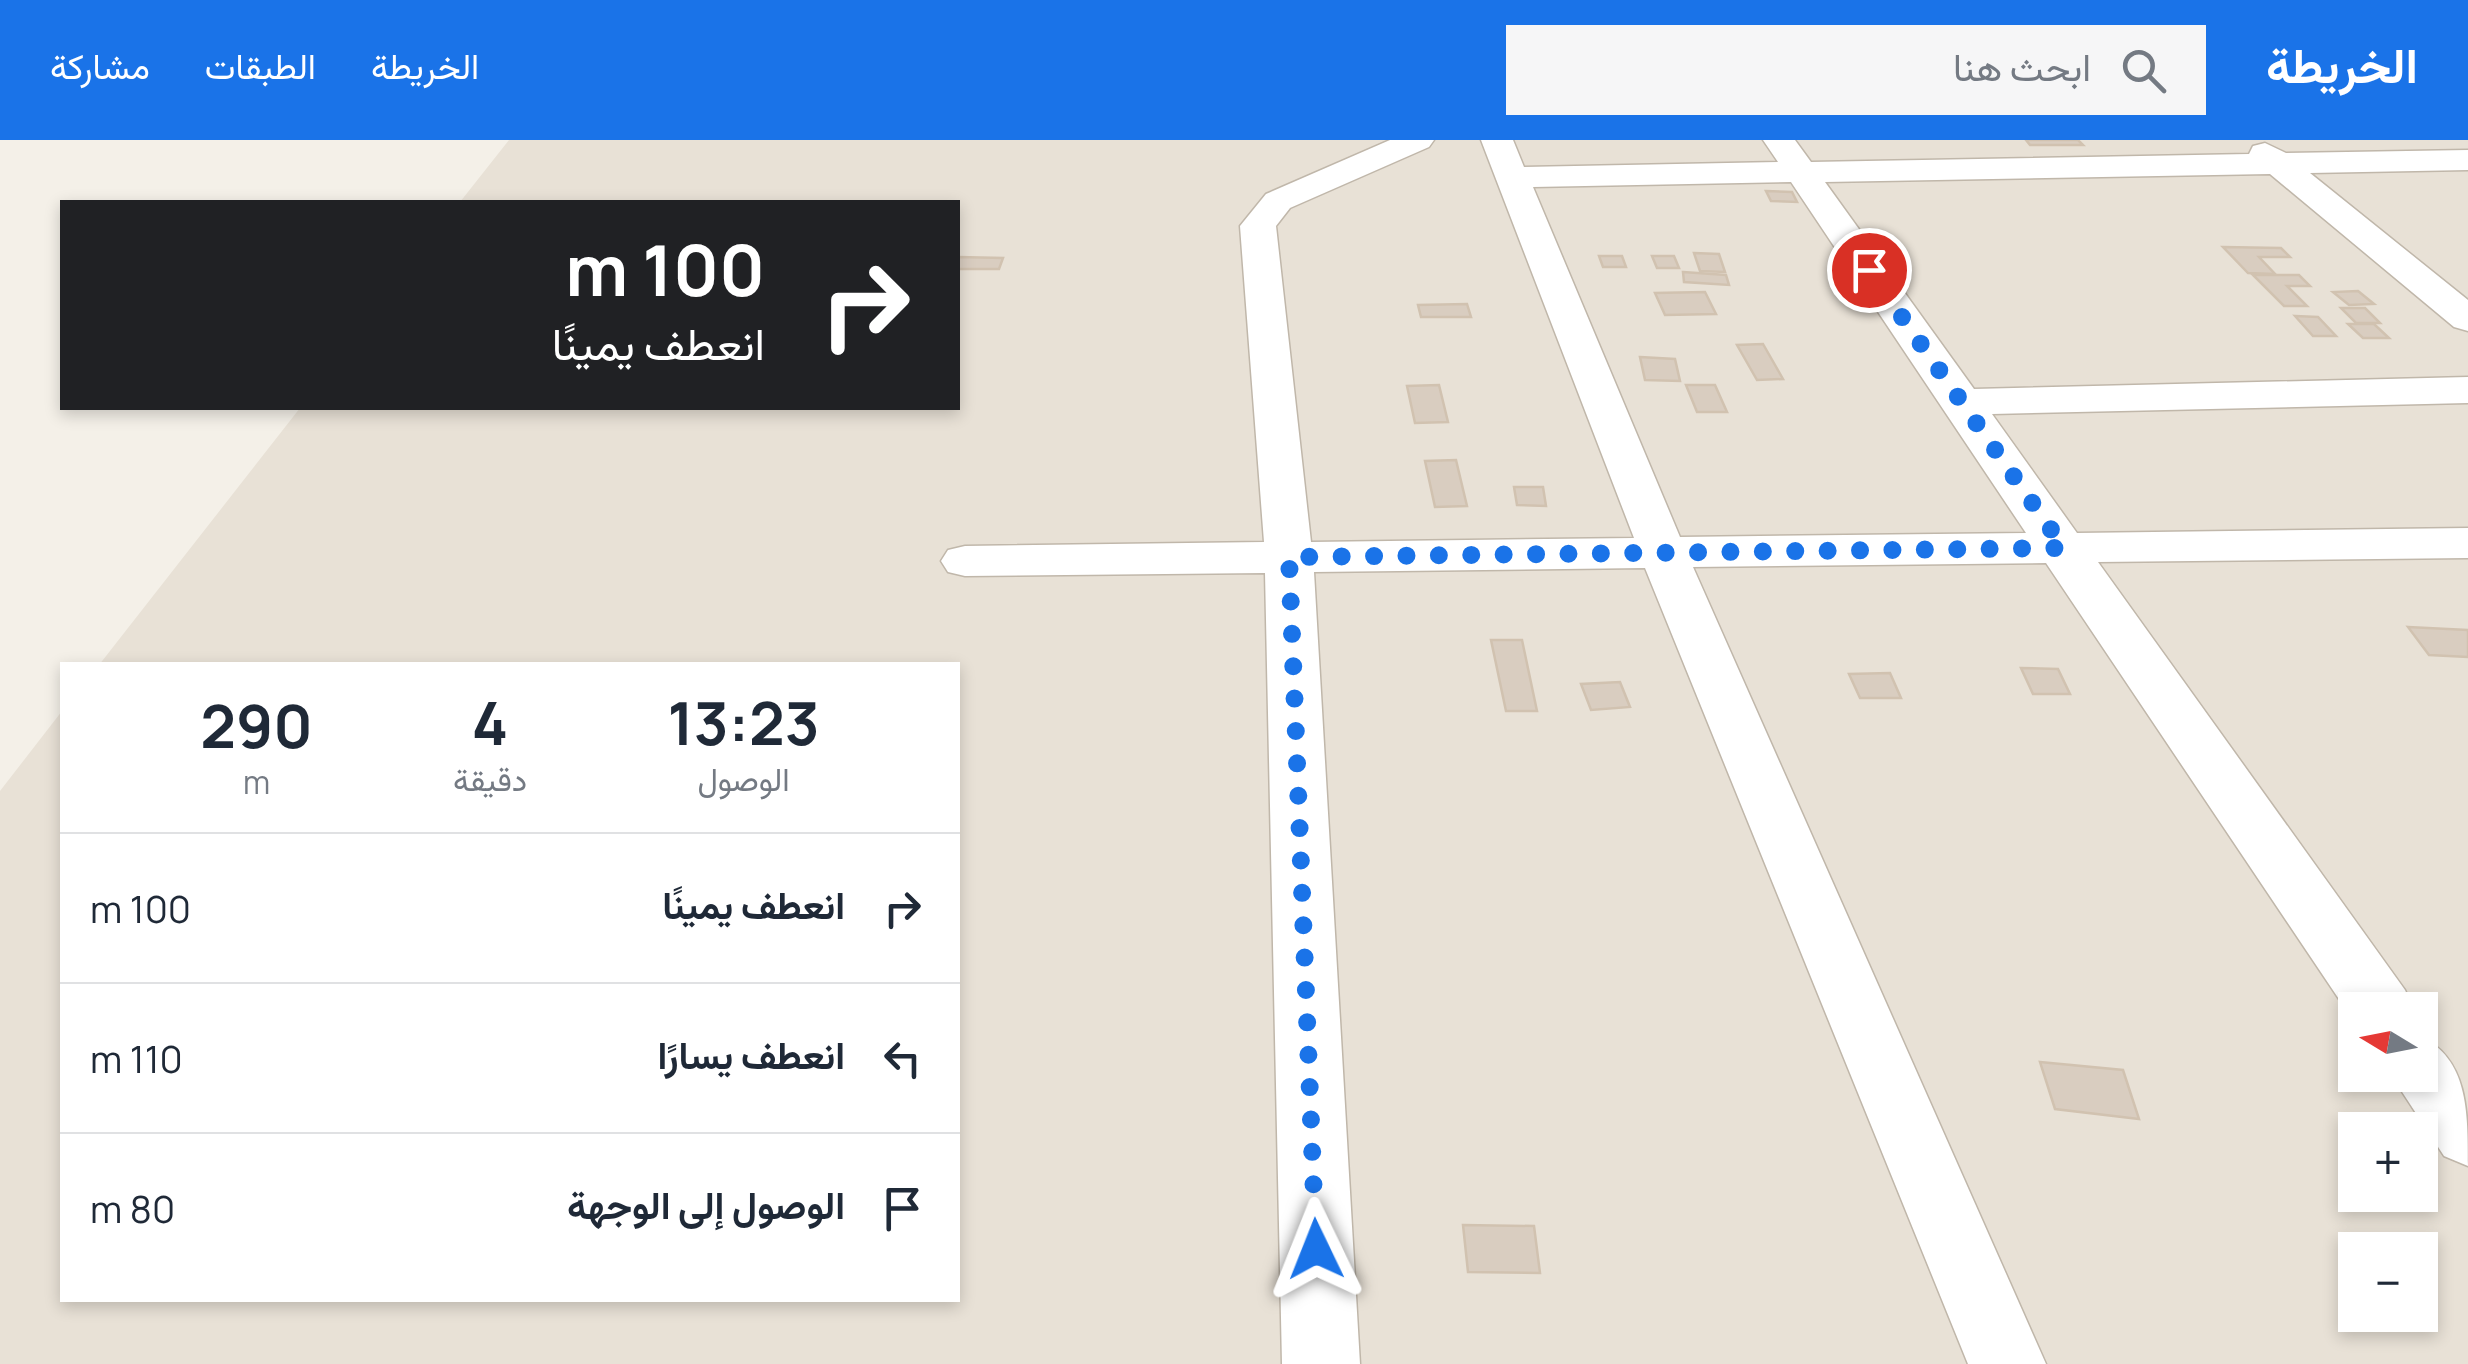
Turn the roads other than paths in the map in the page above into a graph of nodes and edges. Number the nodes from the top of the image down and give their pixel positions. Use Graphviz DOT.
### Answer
graph roads {
  1 [pos="1418,140"];
  2 [pos="2250,140"];
  3 [pos="1790,156"];
  4 [pos="1506,158"];
  5 [pos="2468,160"];
  6 [pos="2278,163"];
  7 [pos="2468,318"];
  8 [pos="2468,390"];
  9 [pos="1959,402"];
  10 [pos="2468,543"];
  11 [pos="2064,548"];
  12 [pos="1662,550"];
  13 [pos="1289,557"];
  14 [pos="965,561"];
  15 [pos="2370,992"];
  16 [pos="2438,1091"];
  17 [pos="2468,1134"];
  18 [pos="1320,1364"];
  19 [pos="2006,1364"];
  1 -- 13 [label="street"];
  2 -- 6 [label="street"];
  3 -- 4 [label="street"];
  3 -- 6 [label="street"];
  3 -- 9 [label="street"];
  4 -- 12 [label="street"];
  5 -- 6 [label="street"];
  6 -- 7 [label="street"];
  8 -- 9 [label="street"];
  9 -- 11 [label="street"];
  10 -- 11 [label="street"];
  11 -- 12 [label="street"];
  11 -- 15 [label="street"];
  12 -- 13 [label="street"];
  12 -- 19 [label="street"];
  13 -- 14 [label="street"];
  13 -- 18 [label="street"];
  16 -- 17 [label="street"];
}
